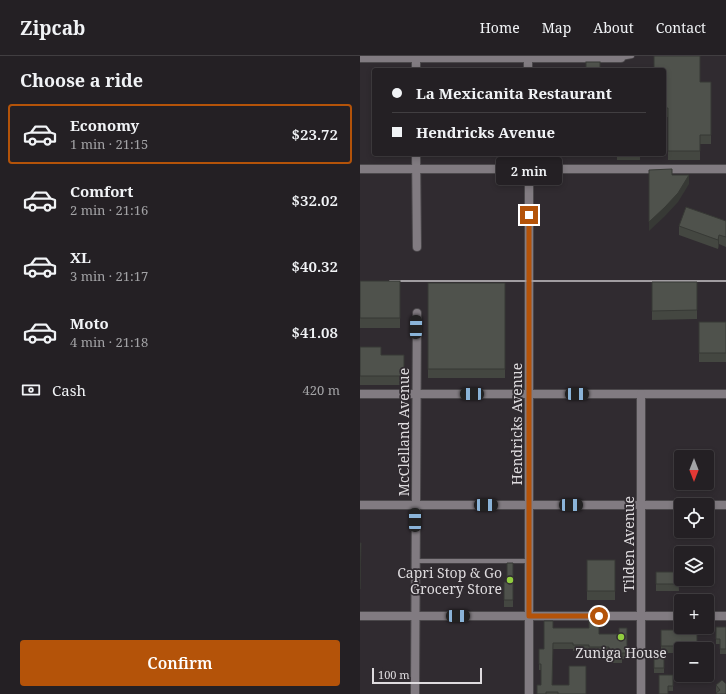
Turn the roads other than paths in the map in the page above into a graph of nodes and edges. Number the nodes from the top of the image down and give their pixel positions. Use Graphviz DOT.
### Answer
graph roads {
  1 [pos="632,56"];
  2 [pos="528,57"];
  3 [pos="360,58"];
  4 [pos="416,58"];
  5 [pos="621,58"];
  6 [pos="416,68"];
  7 [pos="528,68"];
  8 [pos="416,156"];
  9 [pos="529,156"];
  10 [pos="360,169"];
  11 [pos="416,169"];
  12 [pos="529,169"];
  13 [pos="726,169"];
  14 [pos="417,247"];
  15 [pos="417,314"];
  16 [pos="360,394"];
  17 [pos="415,394"];
  18 [pos="529,394"];
  19 [pos="641,394"];
  20 [pos="726,394"];
  21 [pos="360,505"];
  22 [pos="528,505"];
  23 [pos="641,505"];
  24 [pos="726,505"];
  25 [pos="415,506"];
  26 [pos="415,561"];
  27 [pos="529,561"];
  28 [pos="360,616"];
  29 [pos="415,616"];
  30 [pos="529,616"];
  31 [pos="641,616"];
  32 [pos="674,616"];
  33 [pos="714,616"];
  34 [pos="726,616"];
  35 [pos="415,694"];
  36 [pos="529,694"];
  37 [pos="641,694"];
  1 -- 5 [label="lane"];
  2 -- 4 [label="street"];
  2 -- 5 [label="street"];
  2 -- 7 [label="street"];
  3 -- 4 [label="street"];
  4 -- 6 [label="street"];
  8 -- 11 [label="street"];
  9 -- 12 [label="street, Hendricks Avenue"];
  10 -- 11 [label="street"];
  11 -- 12 [label="street"];
  11 -- 14 [label="street"];
  12 -- 13 [label="street"];
  12 -- 18 [label="street, Hendricks Avenue"];
  15 -- 17 [label="street, McClelland Avenue"];
  16 -- 17 [label="street"];
  17 -- 18 [label="street"];
  17 -- 25 [label="street, McClelland Avenue"];
  18 -- 19 [label="street"];
  18 -- 22 [label="street, Hendricks Avenue"];
  19 -- 20 [label="street"];
  19 -- 23 [label="street, Tilden Avenue"];
  21 -- 25 [label="street"];
  22 -- 23 [label="street"];
  22 -- 25 [label="street"];
  22 -- 27 [label="street, Hendricks Avenue"];
  23 -- 24 [label="street"];
  23 -- 31 [label="street, Tilden Avenue"];
  25 -- 26 [label="street, McClelland Avenue"];
  26 -- 27 [label="lane"];
  26 -- 29 [label="street, McClelland Avenue"];
  27 -- 30 [label="street, Hendricks Avenue"];
  28 -- 29 [label="street"];
  29 -- 30 [label="street"];
  29 -- 35 [label="street, McClelland Avenue"];
  30 -- 31 [label="street"];
  30 -- 36 [label="street, Hendricks Avenue"];
  31 -- 32 [label="street"];
  31 -- 37 [label="street, Tilden Avenue"];
  33 -- 34 [label="street"];
}
